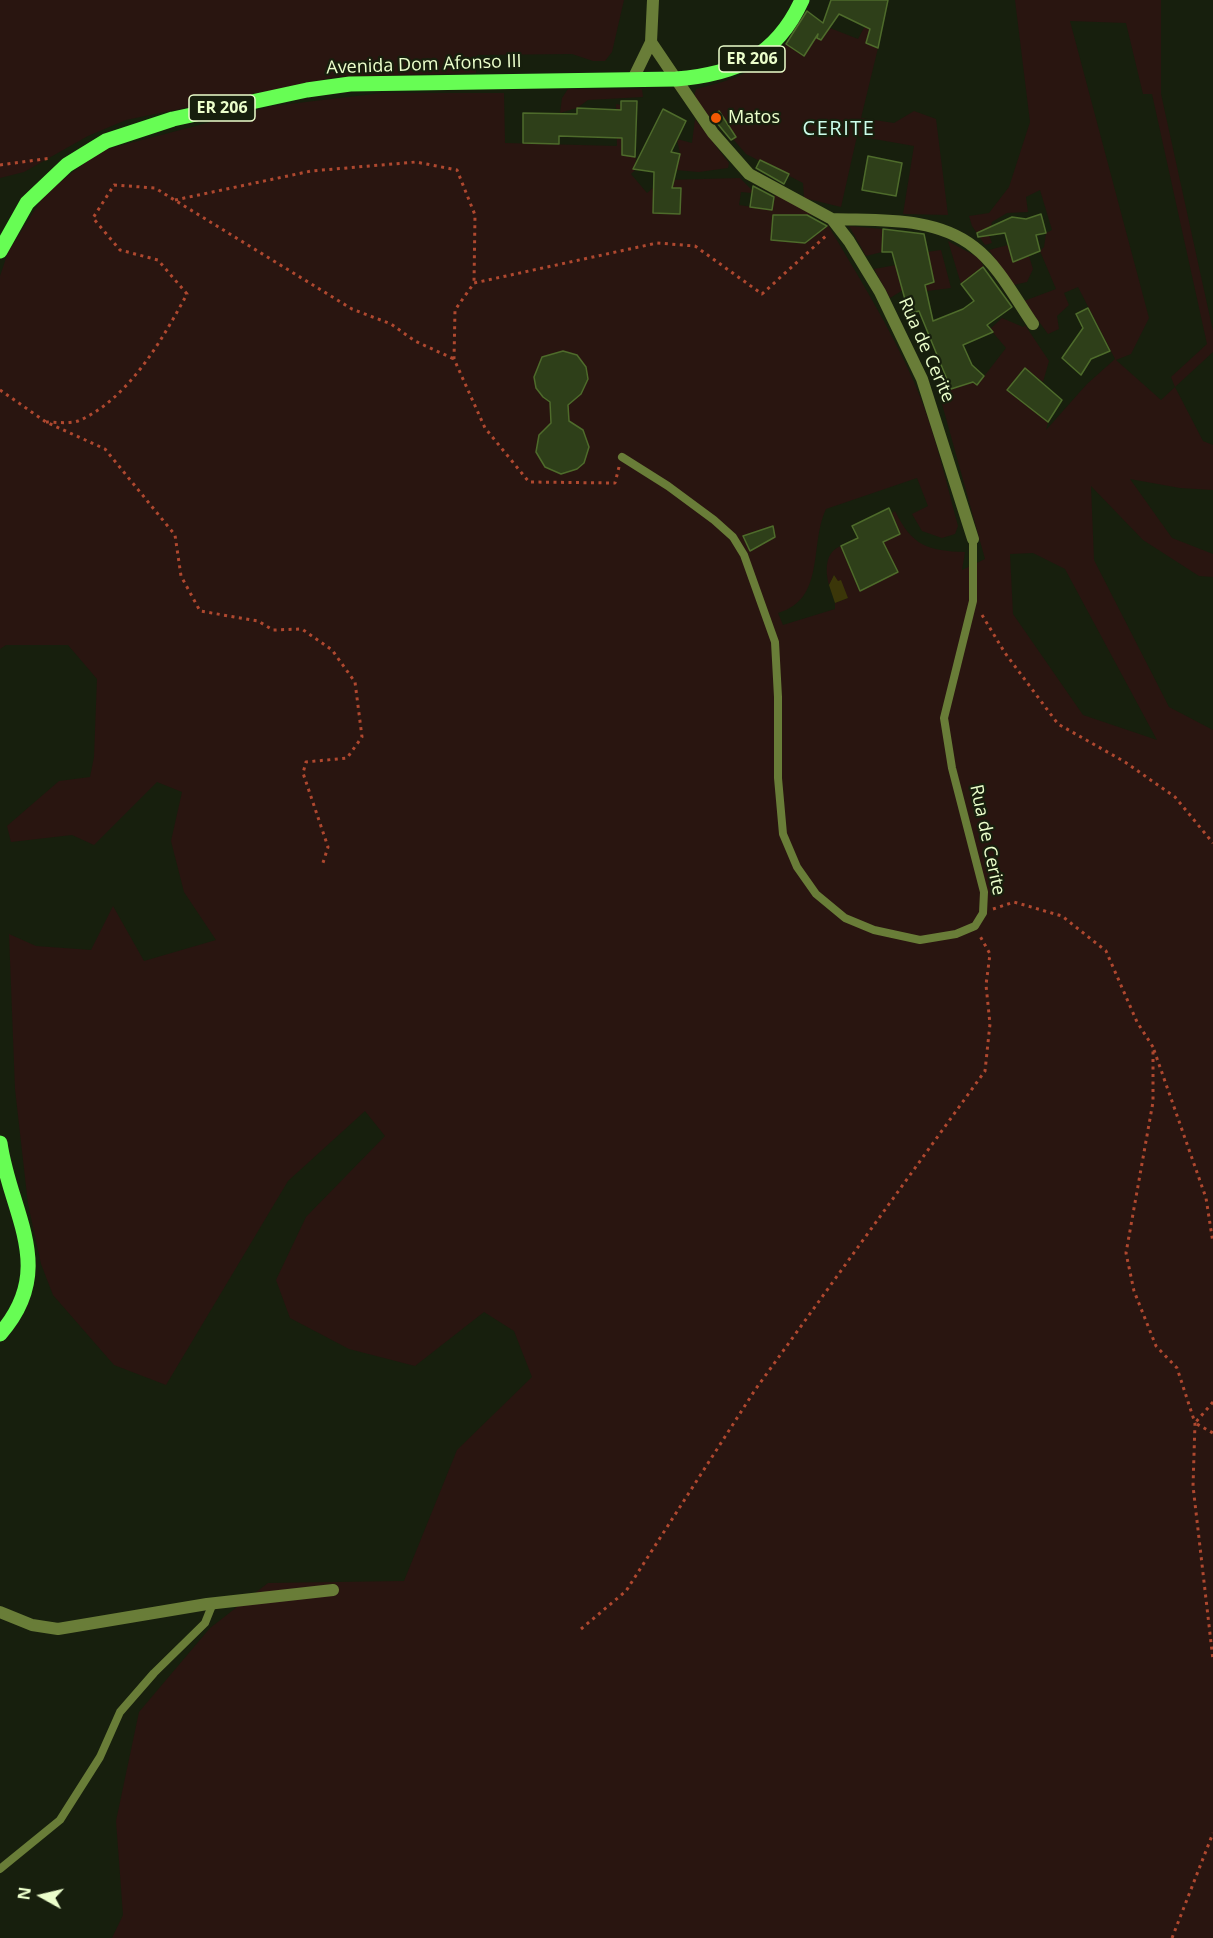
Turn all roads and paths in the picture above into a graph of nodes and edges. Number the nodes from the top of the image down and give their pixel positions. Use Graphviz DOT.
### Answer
graph roads {
  1 [pos="653,0"];
  2 [pos="802,0"];
  3 [pos="651,42"];
  4 [pos="633,79"];
  5 [pos="676,79"];
  6 [pos="55,158"];
  7 [pos="0,165"];
  8 [pos="175,200"];
  9 [pos="834,223"];
  10 [pos="0,252"];
  11 [pos="474,283"];
  12 [pos="1033,324"];
  13 [pos="453,359"];
  14 [pos="0,390"];
  15 [pos="46,422"];
  16 [pos="622,457"];
  17 [pos="972,539"];
  18 [pos="973,601"];
  19 [pos="1213,843"];
  20 [pos="322,866"];
  21 [pos="983,913"];
  22 [pos="975,926"];
  23 [pos="1153,1047"];
  24 [pos="0,1143"];
  25 [pos="1213,1243"];
  26 [pos="0,1334"];
  27 [pos="1213,1402"];
  28 [pos="1196,1423"];
  29 [pos="1213,1433"];
  30 [pos="333,1590"];
  31 [pos="213,1604"];
  32 [pos="0,1612"];
  33 [pos="581,1629"];
  34 [pos="1213,1660"];
  35 [pos="1213,1833"];
  36 [pos="0,1869"];
  37 [pos="1172,1938"];
  1 -- 3 [label="street"];
  2 -- 5 [label="main road, Avenida Dom Afonso III / ER 206"];
  3 -- 4 [label="street"];
  3 -- 5 [label="street, Rua de Cerite"];
  4 -- 5 [label="main road, Avenida Dom Afonso III / ER 206"];
  4 -- 10 [label="main road, Avenida Dom Afonso III / ER 206"];
  5 -- 9 [label="street, Rua de Cerite"];
  6 -- 7 [label="path"];
  8 -- 11 [label="path"];
  8 -- 13 [label="path"];
  8 -- 15 [label="path"];
  9 -- 11 [label="path"];
  9 -- 12 [label="street, Rua de Cerite"];
  9 -- 17 [label="street, Rua de Cerite"];
  11 -- 13 [label="path"];
  13 -- 16 [label="path"];
  14 -- 15 [label="path"];
  15 -- 20 [label="path"];
  16 -- 22 [label="lane"];
  17 -- 18 [label="lane, Rua de Cerite"];
  18 -- 19 [label="path"];
  18 -- 21 [label="lane, Rua de Cerite"];
  21 -- 22 [label="lane, Rua de Cerite"];
  21 -- 23 [label="path"];
  22 -- 33 [label="path"];
  23 -- 25 [label="path"];
  23 -- 28 [label="path"];
  24 -- 26 [label="main road"];
  27 -- 28 [label="path"];
  28 -- 29 [label="path"];
  28 -- 34 [label="path"];
  30 -- 31 [label="street"];
  31 -- 32 [label="street"];
  31 -- 36 [label="lane"];
  35 -- 37 [label="path"];
}
